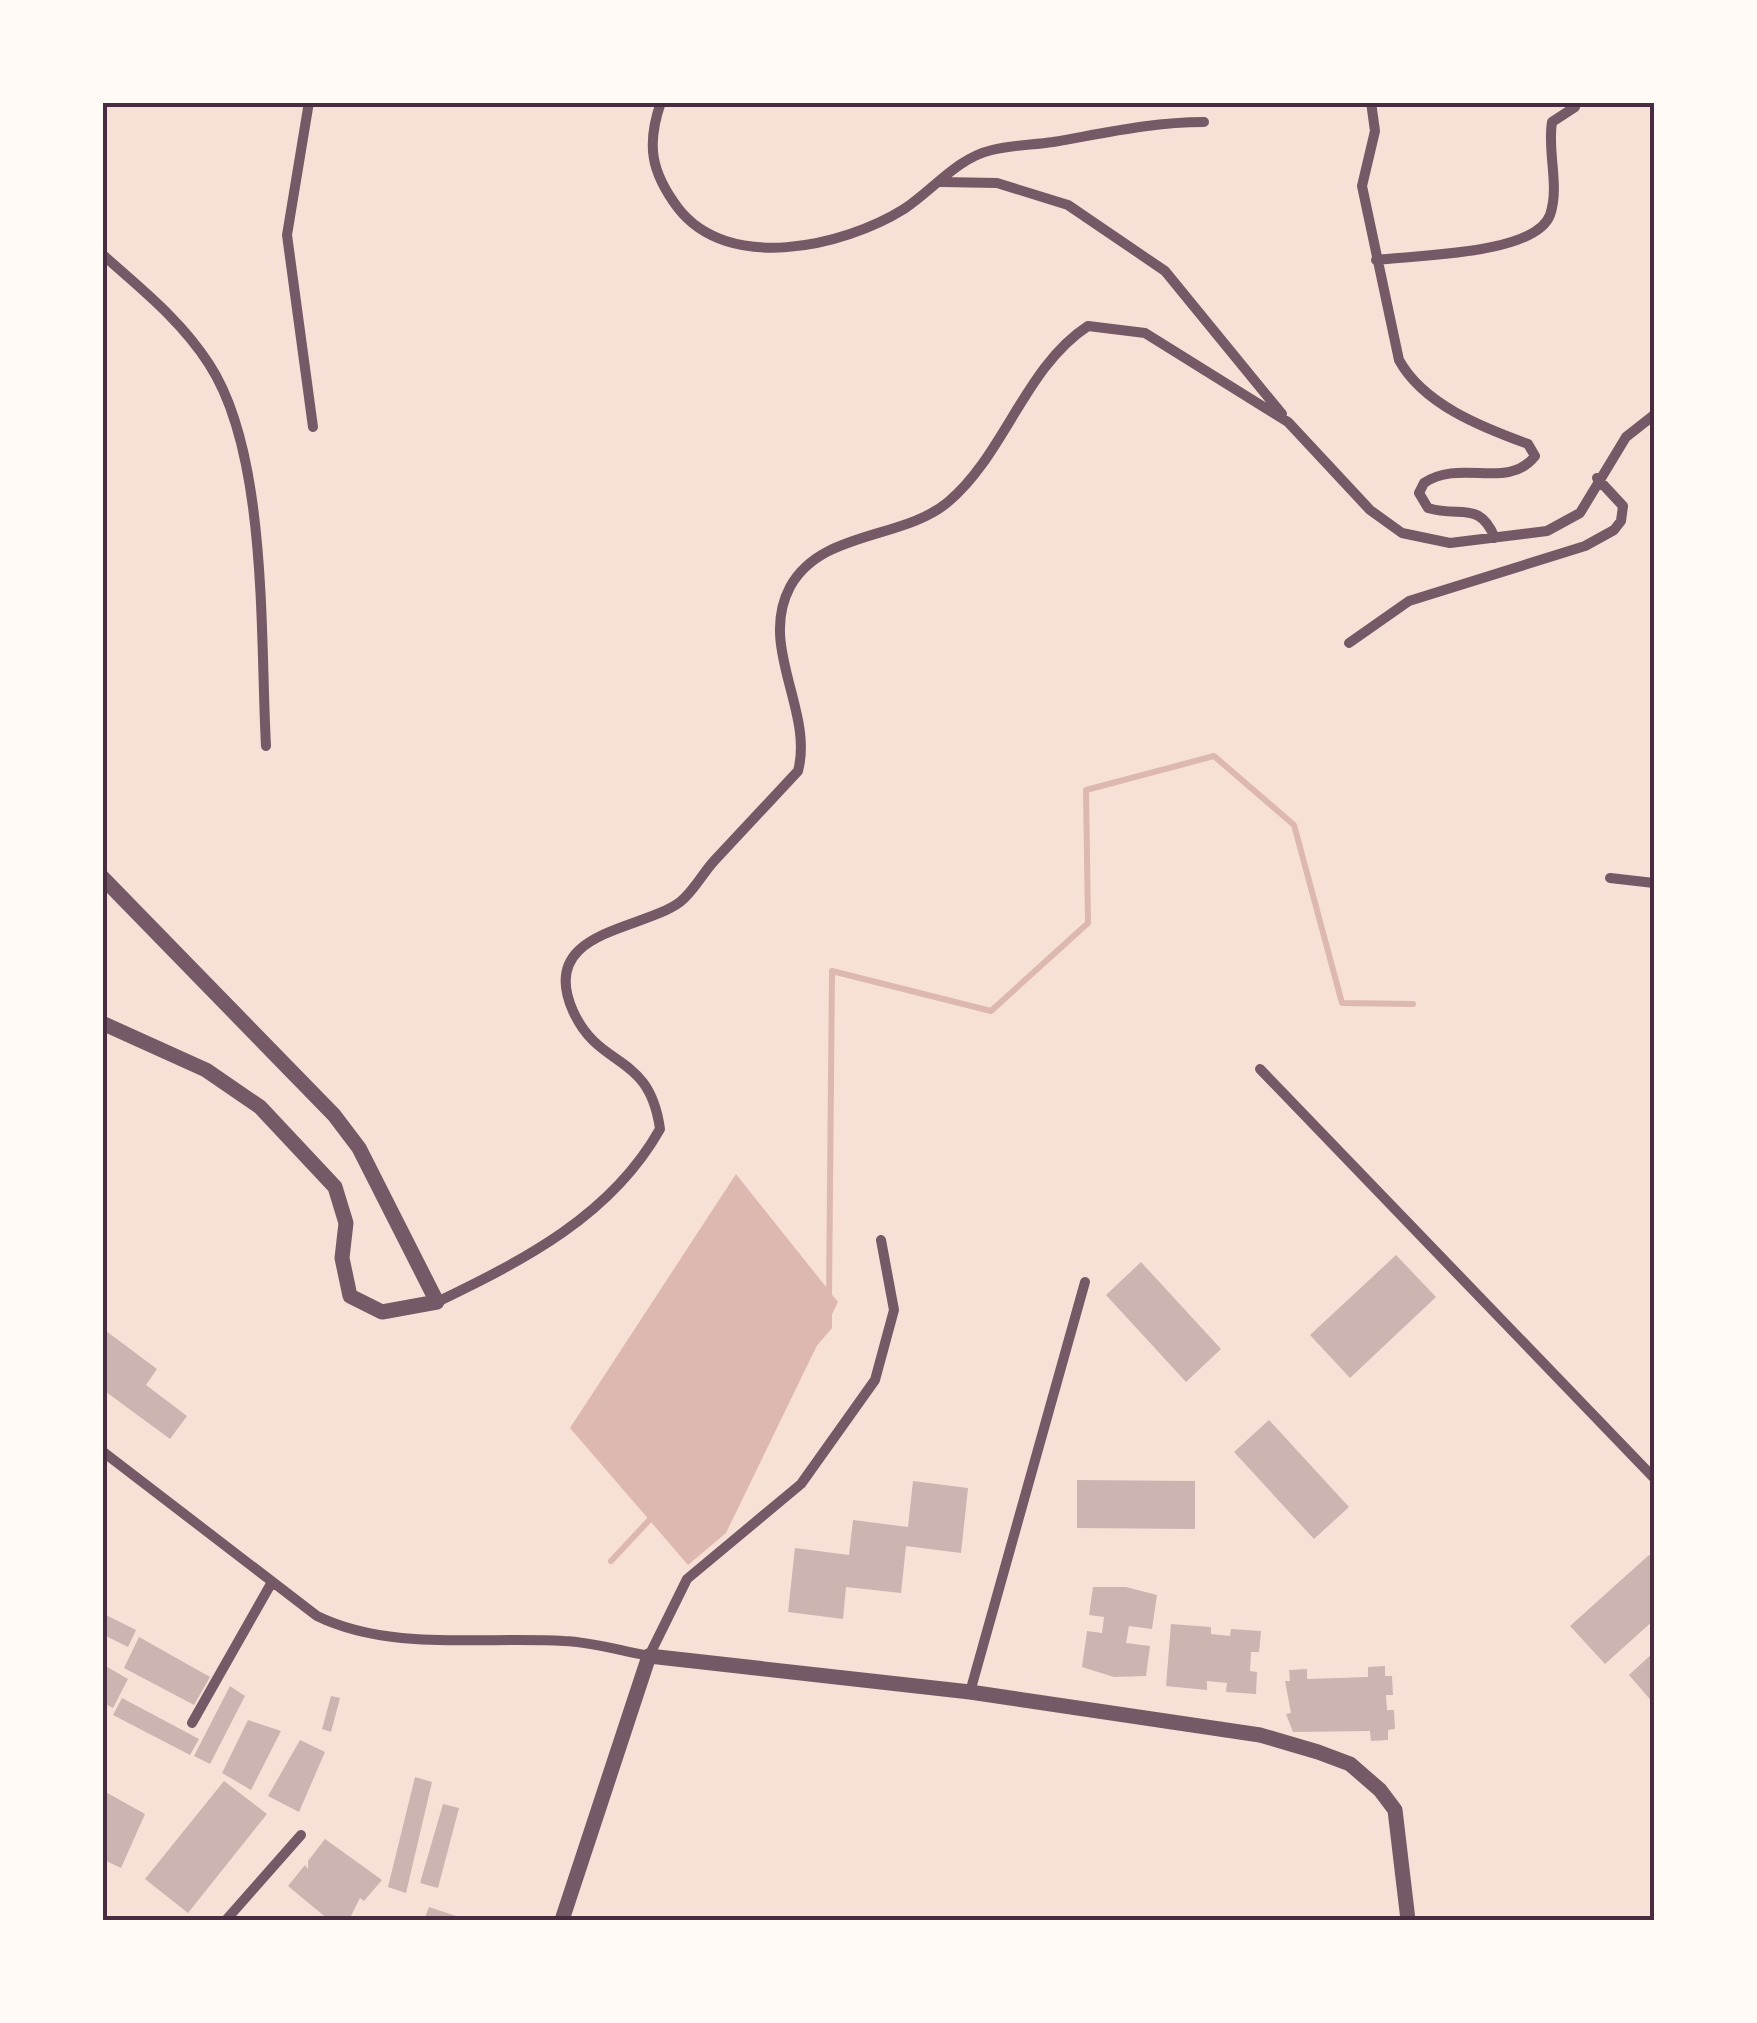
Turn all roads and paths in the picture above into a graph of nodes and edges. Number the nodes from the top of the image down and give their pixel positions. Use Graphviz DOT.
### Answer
graph roads {
  1 [pos="309,102"];
  2 [pos="661,102"];
  3 [pos="1372,102"];
  4 [pos="1575,107"];
  5 [pos="1204,122"];
  6 [pos="940,182"];
  7 [pos="102,254"];
  8 [pos="1376,260"];
  9 [pos="1654,415"];
  10 [pos="1288,422"];
  11 [pos="314,428"];
  12 [pos="1598,478"];
  13 [pos="1495,538"];
  14 [pos="1350,643"];
  15 [pos="266,746"];
  16 [pos="102,877"];
  17 [pos="1610,878"];
  18 [pos="1654,883"];
  19 [pos="102,1023"];
  20 [pos="1260,1069"];
  21 [pos="881,1240"];
  22 [pos="1086,1282"];
  23 [pos="436,1302"];
  24 [pos="102,1450"];
  25 [pos="1654,1478"];
  26 [pos="272,1582"];
  27 [pos="649,1656"];
  28 [pos="970,1692"];
  29 [pos="192,1723"];
  30 [pos="301,1836"];
  31 [pos="226,1920"];
  32 [pos="562,1920"];
  33 [pos="1408,1920"];
  1 -- 11 [label="street"];
  2 -- 6 [label="street"];
  3 -- 8 [label="street"];
  4 -- 8 [label="street"];
  5 -- 6 [label="street"];
  6 -- 10 [label="street"];
  7 -- 15 [label="street"];
  8 -- 13 [label="street"];
  9 -- 12 [label="street"];
  10 -- 13 [label="street"];
  10 -- 23 [label="street"];
  12 -- 13 [label="street"];
  12 -- 14 [label="street"];
  16 -- 23 [label="street"];
  17 -- 18 [label="street"];
  19 -- 23 [label="street"];
  20 -- 25 [label="street"];
  21 -- 27 [label="street"];
  22 -- 28 [label="street"];
  24 -- 26 [label="street"];
  26 -- 27 [label="street"];
  26 -- 29 [label="street"];
  27 -- 28 [label="street"];
  27 -- 32 [label="street"];
  28 -- 33 [label="street"];
  30 -- 31 [label="street"];
}
